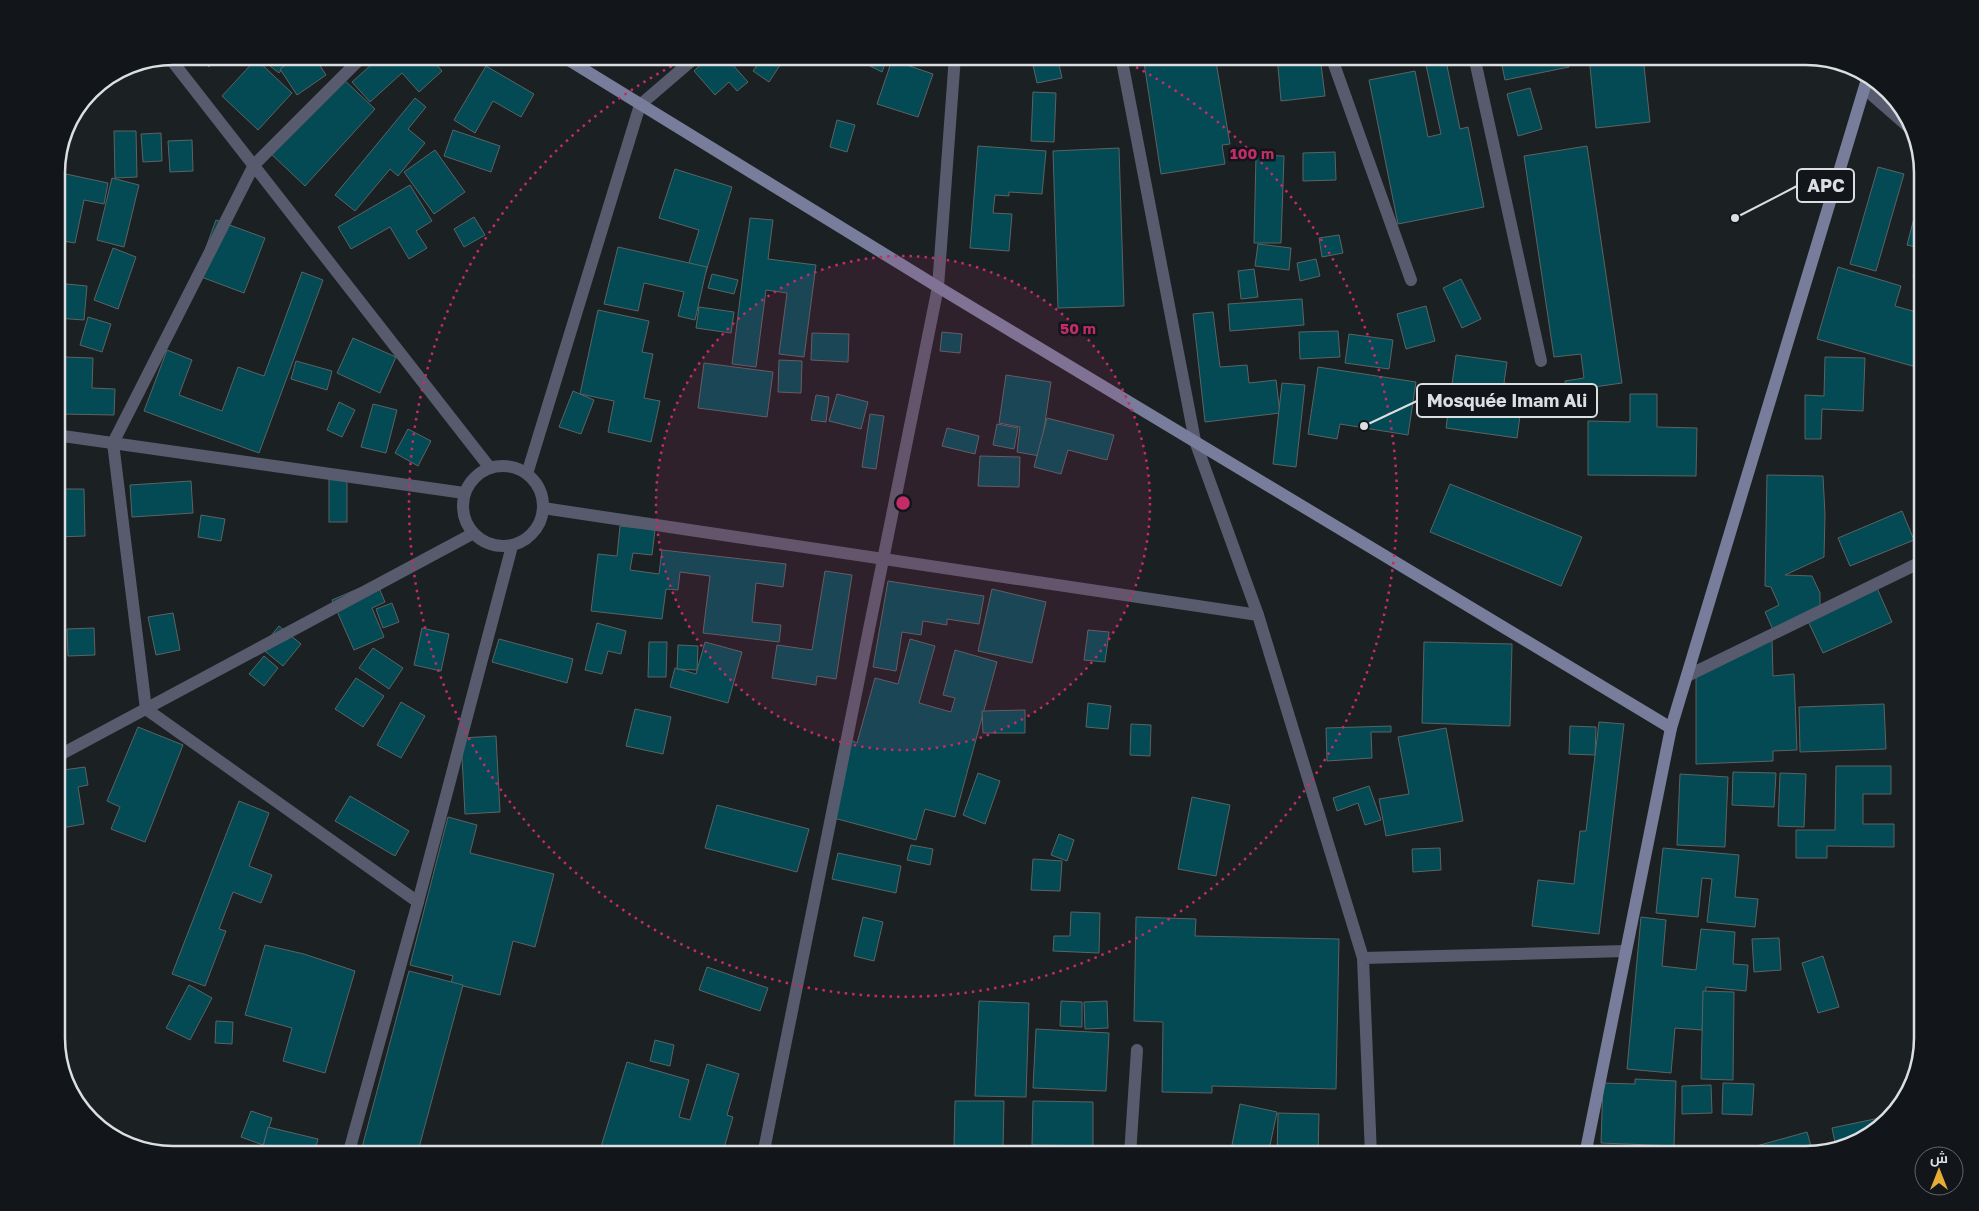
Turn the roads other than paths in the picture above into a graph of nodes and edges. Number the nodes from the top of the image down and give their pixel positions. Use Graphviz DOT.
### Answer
graph roads {
  1 [pos="175,65"];
  2 [pos="354,65"];
  3 [pos="576,65"];
  4 [pos="687,65"];
  5 [pos="954,65"];
  6 [pos="1123,65"];
  7 [pos="1334,65"];
  8 [pos="1476,65"];
  9 [pos="1866,83"];
  10 [pos="1865,89"];
  11 [pos="640,105"];
  12 [pos="1900,120"];
  13 [pos="254,165"];
  14 [pos="1411,280"];
  15 [pos="938,287"];
  16 [pos="1541,361"];
  17 [pos="65,436"];
  18 [pos="1194,441"];
  19 [pos="113,443"];
  20 [pos="490,468"];
  21 [pos="526,474"];
  22 [pos="464,493"];
  23 [pos="543,508"];
  24 [pos="472,534"];
  25 [pos="512,546"];
  26 [pos="883,559"];
  27 [pos="1914,564"];
  28 [pos="1258,615"];
  29 [pos="1687,676"];
  30 [pos="146,709"];
  31 [pos="1671,728"];
  32 [pos="65,752"];
  33 [pos="418,902"];
  34 [pos="1626,952"];
  35 [pos="1363,958"];
  36 [pos="1137,1050"];
  37 [pos="350,1146"];
  38 [pos="765,1146"];
  39 [pos="1131,1146"];
  40 [pos="1371,1146"];
  41 [pos="1586,1146"];
  1 -- 13 [label="street"];
  2 -- 13 [label="street"];
  3 -- 11 [label="main road"];
  4 -- 11 [label="street"];
  5 -- 15 [label="street"];
  6 -- 18 [label="street"];
  7 -- 14 [label="street"];
  8 -- 16 [label="street"];
  9 -- 10 [label="main road"];
  10 -- 12 [label="street"];
  10 -- 29 [label="main road"];
  11 -- 15 [label="main road"];
  11 -- 21 [label="street"];
  13 -- 19 [label="street"];
  13 -- 20 [label="street"];
  15 -- 18 [label="main road"];
  15 -- 26 [label="street"];
  17 -- 19 [label="street"];
  18 -- 28 [label="street"];
  18 -- 31 [label="main road"];
  19 -- 22 [label="street"];
  19 -- 30 [label="street"];
  20 -- 21 [label="street"];
  20 -- 22 [label="street"];
  21 -- 23 [label="street"];
  22 -- 24 [label="street"];
  23 -- 25 [label="street"];
  23 -- 26 [label="street"];
  24 -- 25 [label="street"];
  24 -- 30 [label="street"];
  25 -- 33 [label="street"];
  26 -- 28 [label="street"];
  26 -- 38 [label="street"];
  27 -- 29 [label="street"];
  28 -- 35 [label="street"];
  29 -- 31 [label="main road"];
  30 -- 32 [label="street"];
  30 -- 33 [label="street"];
  31 -- 34 [label="main road"];
  33 -- 37 [label="street"];
  34 -- 35 [label="street"];
  34 -- 41 [label="main road"];
  35 -- 40 [label="street"];
  36 -- 39 [label="street"];
}
